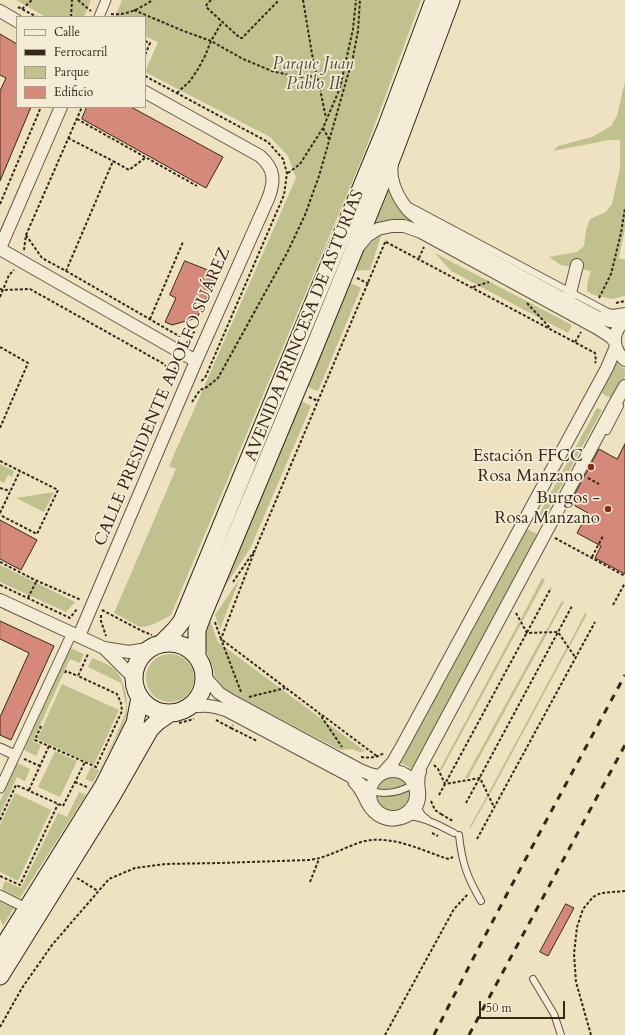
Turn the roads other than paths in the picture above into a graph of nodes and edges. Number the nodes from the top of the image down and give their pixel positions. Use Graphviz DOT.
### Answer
graph roads {
  1 [pos="106,0"];
  2 [pos="434,0"];
  3 [pos="451,0"];
  4 [pos="0,11"];
  5 [pos="100,15"];
  6 [pos="16,20"];
  7 [pos="146,93"];
  8 [pos="61,108"];
  9 [pos="394,152"];
  10 [pos="0,248"];
  11 [pos="350,258"];
  12 [pos="577,266"];
  13 [pos="569,296"];
  14 [pos="608,312"];
  15 [pos="624,320"];
  16 [pos="615,346"];
  17 [pos="625,360"];
  18 [pos="196,361"];
  19 [pos="625,386"];
  20 [pos="625,397"];
  21 [pos="0,600"];
  22 [pos="75,635"];
  23 [pos="157,646"];
  24 [pos="104,648"];
  25 [pos="197,657"];
  26 [pos="204,676"];
  27 [pos="134,678"];
  28 [pos="140,697"];
  29 [pos="197,710"];
  30 [pos="171,719"];
  31 [pos="0,748"];
  32 [pos="15,755"];
  33 [pos="381,774"];
  34 [pos="422,774"];
  35 [pos="351,783"];
  36 [pos="413,785"];
  37 [pos="0,788"];
  38 [pos="368,792"];
  39 [pos="416,806"];
  40 [pos="400,815"];
  41 [pos="412,816"];
  42 [pos="428,820"];
  43 [pos="0,896"];
  44 [pos="481,901"];
  45 [pos="20,905"];
  46 [pos="0,952"];
  47 [pos="0,976"];
  48 [pos="533,979"];
  49 [pos="561,1035"];
  1 -- 5 [label="street"];
  2 -- 23 [label="main road, AVENIDA PRINCESA DE ASTURIAS"];
  3 -- 9 [label="main road, AVENIDA PRINCESA DE ASTURIAS"];
  4 -- 6 [label="street"];
  7 -- 18 [label="street, CALLE PRESIDENTE ADOLFO SUÁREZ"];
  8 -- 10 [label="street"];
  9 -- 11 [label="main road, AVENIDA PRINCESA DE ASTURIAS"];
  9 -- 13 [label="street"];
  10 -- 18 [label="street"];
  11 -- 16 [label="street, AVENIDA PRINCESA DE ASTURIAS"];
  11 -- 25 [label="main road, AVENIDA PRINCESA DE ASTURIAS"];
  12 -- 13 [label="street"];
  13 -- 14 [label="lane"];
  13 -- 15 [label="street"];
  14 -- 15 [label="lane"];
  14 -- 15 [label="lane"];
  15 -- 16 [label="street"];
  16 -- 17 [label="street, AVENIDA PRINCESA DE ASTURIAS"];
  16 -- 33 [label="street"];
  18 -- 22 [label="street, CALLE PRESIDENTE ADOLFO SUÁREZ"];
  19 -- 36 [label="street"];
  20 -- 34 [label="lane"];
  21 -- 22 [label="street"];
  22 -- 24 [label="street"];
  22 -- 32 [label="street, CALLE PRESIDENTE ADOLFO SUÁREZ"];
  23 -- 24 [label="street"];
  23 -- 25 [label="main road"];
  23 -- 27 [label="main road"];
  24 -- 27 [label="street"];
  25 -- 26 [label="main road"];
  26 -- 29 [label="main road"];
  26 -- 33 [label="street"];
  27 -- 28 [label="main road"];
  28 -- 30 [label="main road"];
  28 -- 46 [label="main road"];
  29 -- 30 [label="main road"];
  29 -- 35 [label="lane"];
  29 -- 38 [label="street"];
  30 -- 47 [label="main road"];
  31 -- 32 [label="street"];
  32 -- 37 [label="street, CALLE PRESIDENTE ADOLFO SUÁREZ"];
  33 -- 36 [label="street"];
  33 -- 38 [label="street"];
  34 -- 36 [label="lane"];
  34 -- 39 [label="lane"];
  35 -- 38 [label="lane"];
  35 -- 41 [label="lane"];
  36 -- 38 [label="lane"];
  36 -- 39 [label="street"];
  38 -- 40 [label="street"];
  39 -- 40 [label="street"];
  39 -- 41 [label="lane"];
  39 -- 42 [label="lane"];
  40 -- 41 [label="lane"];
  41 -- 42 [label="lane"];
  42 -- 44 [label="lane"];
  43 -- 45 [label="street"];
  48 -- 49 [label="lane"];
}
